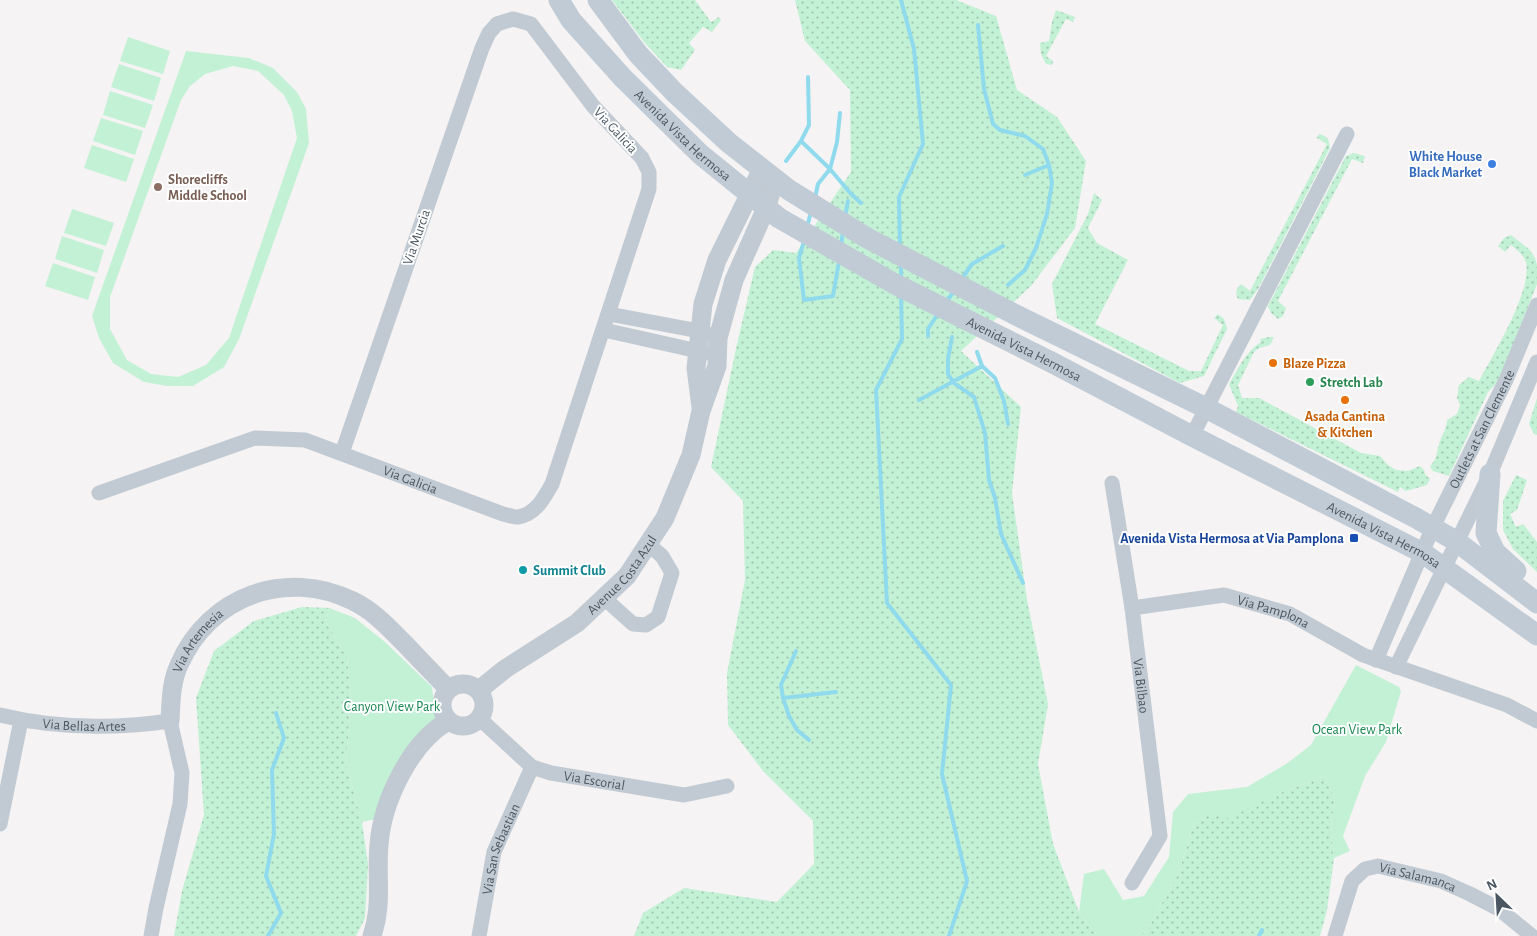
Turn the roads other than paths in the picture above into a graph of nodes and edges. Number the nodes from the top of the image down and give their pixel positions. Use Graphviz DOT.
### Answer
graph roads {
  1 [pos="559,0"];
  2 [pos="598,0"];
  3 [pos="497,24"];
  4 [pos="1347,134"];
  5 [pos="776,180"];
  6 [pos="750,195"];
  7 [pos="772,213"];
  8 [pos="1537,305"];
  9 [pos="609,314"];
  10 [pos="604,330"];
  11 [pos="699,332"];
  12 [pos="718,346"];
  13 [pos="696,350"];
  14 [pos="1537,362"];
  15 [pos="1206,408"];
  16 [pos="701,411"];
  17 [pos="1192,436"];
  18 [pos="342,453"];
  19 [pos="1490,474"];
  20 [pos="1112,483"];
  21 [pos="99,493"];
  22 [pos="1433,527"];
  23 [pos="1456,541"];
  24 [pos="648,544"];
  25 [pos="1423,553"];
  26 [pos="1444,568"];
  27 [pos="1537,589"];
  28 [pos="604,598"];
  29 [pos="1537,603"];
  30 [pos="1132,608"];
  31 [pos="1537,635"];
  32 [pos="1376,660"];
  33 [pos="1396,667"];
  34 [pos="448,689"];
  35 [pos="478,690"];
  36 [pos="0,715"];
  37 [pos="479,718"];
  38 [pos="21,720"];
  39 [pos="170,721"];
  40 [pos="448,721"];
  41 [pos="1537,721"];
  42 [pos="532,767"];
  43 [pos="727,786"];
  44 [pos="0,824"];
  45 [pos="1132,883"];
  46 [pos="151,936"];
  47 [pos="372,936"];
  48 [pos="479,936"];
  49 [pos="1334,936"];
  50 [pos="1532,936"];
  1 -- 6 [label="main road, Avenida Vista Hermosa"];
  2 -- 5 [label="main road, Avenida Vista Hermosa"];
  3 -- 9 [label="street, Via Galicia"];
  3 -- 18 [label="street, Via Murcia"];
  4 -- 15 [label="street"];
  5 -- 6 [label="street, Avenue Costa Azul"];
  5 -- 7 [label="street, Avenue Costa Azul"];
  5 -- 15 [label="main road, Avenida Vista Hermosa"];
  6 -- 7 [label="main road, Avenida Vista Hermosa"];
  6 -- 11 [label="street, Avenue Costa Azul"];
  7 -- 12 [label="street, Avenue Costa Azul"];
  7 -- 17 [label="main road, Avenida Vista Hermosa"];
  8 -- 22 [label="street, Outlets at San Clemente"];
  9 -- 10 [label="street, Via Galicia"];
  9 -- 11 [label="street"];
  10 -- 13 [label="street"];
  10 -- 18 [label="street, Via Galicia"];
  11 -- 12 [label="street"];
  11 -- 13 [label="street, Avenue Costa Azul"];
  12 -- 13 [label="street"];
  12 -- 16 [label="street, Avenue Costa Azul"];
  13 -- 16 [label="street, Avenue Costa Azul"];
  14 -- 19 [label="street, Outlets at San Clemente"];
  15 -- 17 [label="street"];
  15 -- 22 [label="main road, Avenida Vista Hermosa"];
  16 -- 24 [label="street, Avenue Costa Azul"];
  17 -- 25 [label="main road, Avenida Vista Hermosa"];
  18 -- 21 [label="street, Via Galicia"];
  19 -- 23 [label="street, Outlets at San Clemente"];
  19 -- 27 [label="main road"];
  20 -- 30 [label="street, Via Bilbao"];
  22 -- 23 [label="main road, Avenida Vista Hermosa"];
  22 -- 25 [label="street, Outlets at San Clemente"];
  23 -- 26 [label="street, Outlets at San Clemente"];
  23 -- 29 [label="main road, Avenida Vista Hermosa"];
  24 -- 28 [label="street, Avenue Costa Azul"];
  24 -- 28 [label="street"];
  25 -- 26 [label="main road, Avenida Vista Hermosa"];
  25 -- 32 [label="street"];
  26 -- 31 [label="main road, Avenida Vista Hermosa"];
  26 -- 33 [label="street"];
  28 -- 35 [label="street, Avenue Costa Azul"];
  30 -- 32 [label="street, Via Pamplona"];
  30 -- 45 [label="street, Via Bilbao"];
  32 -- 33 [label="street, Via Pamplona"];
  33 -- 41 [label="street, Via Pamplona"];
  34 -- 35 [label="street"];
  34 -- 39 [label="street, Via Artemesia"];
  34 -- 40 [label="street"];
  35 -- 37 [label="street"];
  36 -- 38 [label="street, Via Bellas Artes"];
  37 -- 40 [label="street"];
  37 -- 42 [label="street, Via Escorial"];
  38 -- 39 [label="street, Via Bellas Artes"];
  38 -- 44 [label="street"];
  39 -- 46 [label="street, Via Artemesia"];
  40 -- 47 [label="street"];
  42 -- 43 [label="street, Via Escorial"];
  42 -- 48 [label="street, Via San Sebastian"];
  49 -- 50 [label="street, Via Salamanca"];
}
